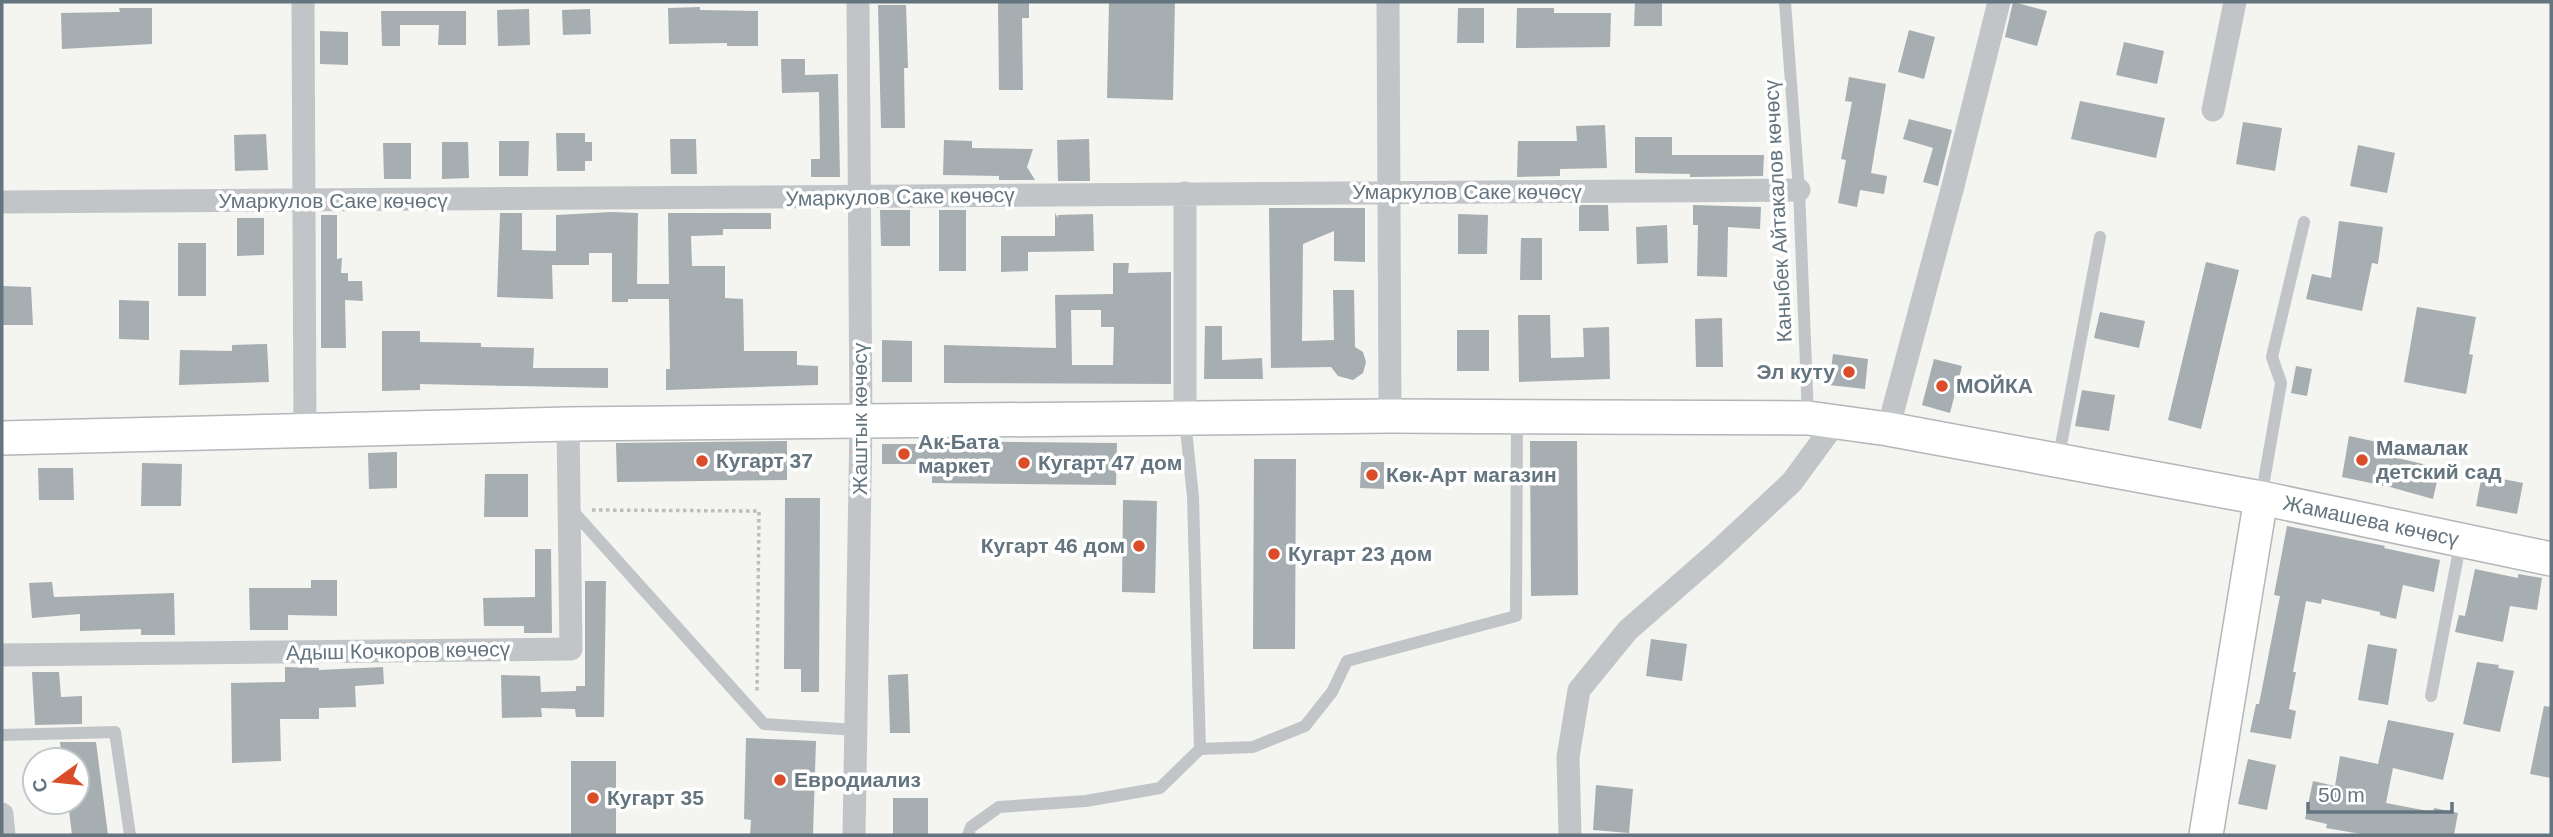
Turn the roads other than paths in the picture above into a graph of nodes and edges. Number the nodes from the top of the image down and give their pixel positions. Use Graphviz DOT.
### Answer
graph roads {
  1 [pos="303,2"];
  2 [pos="858,2"];
  3 [pos="1388,2"];
  4 [pos="1785,2"];
  5 [pos="1999,2"];
  6 [pos="2235,2"];
  7 [pos="2213,110"];
  8 [pos="1799,190"];
  9 [pos="1389,192"];
  10 [pos="1185,193"];
  11 [pos="860,198"];
  12 [pos="304,201"];
  13 [pos="2,202"];
  14 [pos="2304,222"];
  15 [pos="2100,237"];
  16 [pos="1390,416"];
  17 [pos="1517,417"];
  18 [pos="1185,419"];
  19 [pos="1822,420"];
  20 [pos="860,422"];
  21 [pos="568,424"];
  22 [pos="1888,429"];
  23 [pos="305,430"];
  24 [pos="2,438"];
  25 [pos="2058,461"];
  26 [pos="2261,498"];
  27 [pos="570,509"];
  28 [pos="2461,540"];
  29 [pos="2551,559"];
  30 [pos="2,654"];
  31 [pos="2431,696"];
  32 [pos="856,730"];
  33 [pos="2,735"];
  34 [pos="1200,749"];
  35 [pos="2,814"];
  36 [pos="4,835"];
  37 [pos="130,835"];
  38 [pos="854,835"];
  39 [pos="968,835"];
  40 [pos="1570,835"];
  41 [pos="2206,835"];
  1 -- 12 [label="street"];
  2 -- 11 [label="street, Жаштык көчөсү"];
  3 -- 9 [label="street"];
  4 -- 8 [label="lane, Каныбек Айтакалов көчөсү"];
  5 -- 22 [label="street"];
  6 -- 7 [label="street"];
  8 -- 9 [label="street, Умаркулов Саке көчөсү"];
  8 -- 19 [label="lane, Каныбек Айтакалов көчөсү"];
  9 -- 10 [label="street, Умаркулов Саке көчөсү"];
  9 -- 16 [label="street"];
  10 -- 11 [label="street, Умаркулов Саке көчөсү"];
  10 -- 18 [label="street"];
  11 -- 12 [label="street, Умаркулов Саке көчөсү"];
  11 -- 20 [label="street, Жаштык көчөсү"];
  12 -- 13 [label="street, Умаркулов Саке көчөсү"];
  12 -- 23 [label="street"];
  14 -- 26 [label="lane, Жамашева көчөсү"];
  15 -- 25 [label="lane"];
  16 -- 17 [label="main road"];
  16 -- 18 [label="main road"];
  17 -- 19 [label="main road"];
  17 -- 34 [label="lane"];
  18 -- 20 [label="main road"];
  18 -- 34 [label="lane"];
  19 -- 22 [label="main road"];
  19 -- 40 [label="street"];
  20 -- 21 [label="main road"];
  20 -- 32 [label="street, Жаштык көчөсү"];
  21 -- 23 [label="main road"];
  21 -- 27 [label="street, Адыш Кочкоров көчөсү"];
  22 -- 25 [label="main road"];
  23 -- 24 [label="main road"];
  25 -- 26 [label="main road"];
  26 -- 28 [label="main road, Жамашева көчөсү"];
  26 -- 41 [label="main road"];
  27 -- 30 [label="street, Адыш Кочкоров көчөсү"];
  27 -- 32 [label="lane"];
  28 -- 29 [label="main road, Жамашева көчөсү"];
  28 -- 31 [label="lane"];
  32 -- 38 [label="street, Жаштык көчөсү"];
  33 -- 37 [label="lane"];
  34 -- 39 [label="lane"];
  35 -- 36 [label="street"];
}
